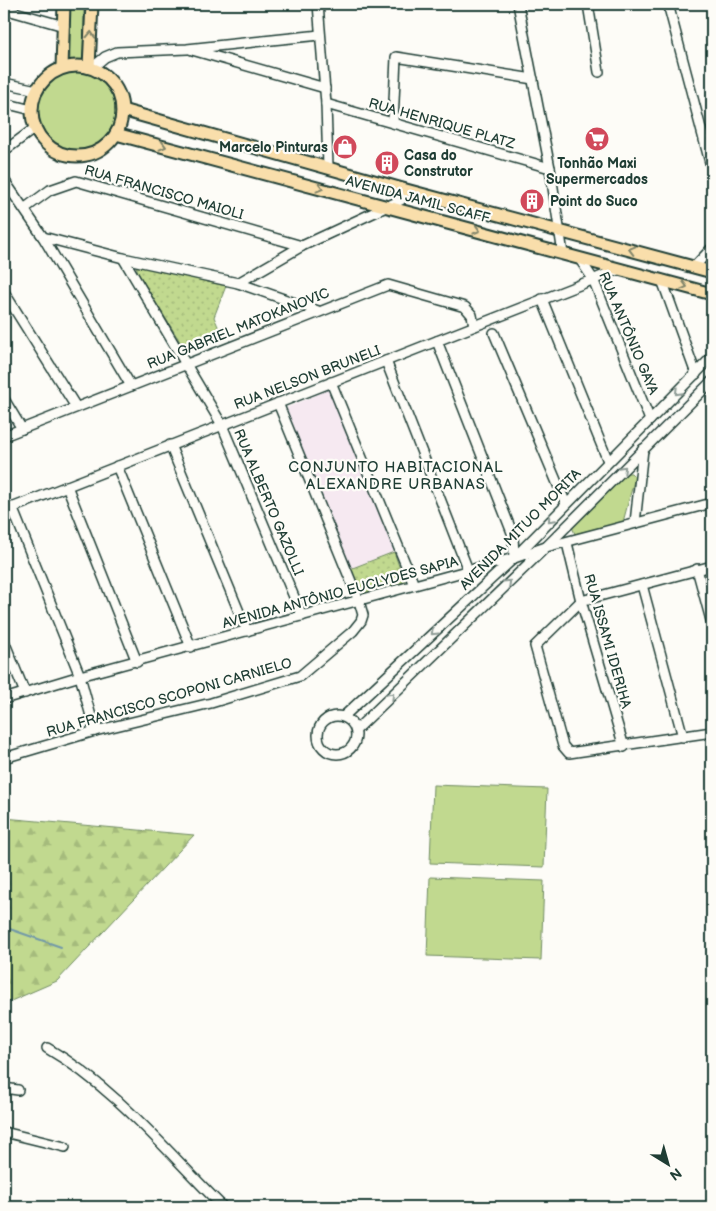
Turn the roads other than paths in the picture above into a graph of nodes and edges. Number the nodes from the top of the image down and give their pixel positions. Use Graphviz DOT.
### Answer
graph roads {
  1 [pos="64,4"];
  2 [pos="92,4"];
  3 [pos="318,4"];
  4 [pos="328,4"];
  5 [pos="518,4"];
  6 [pos="588,4"];
  7 [pos="668,4"];
  8 [pos="4,9"];
  9 [pos="64,26"];
  10 [pos="320,35"];
  11 [pos="187,49"];
  12 [pos="90,67"];
  13 [pos="62,68"];
  14 [pos="599,72"];
  15 [pos="533,79"];
  16 [pos="4,83"];
  17 [pos="325,88"];
  18 [pos="37,90"];
  19 [pos="4,103"];
  20 [pos="326,104"];
  21 [pos="32,110"];
  22 [pos="122,110"];
  23 [pos="393,123"];
  24 [pos="35,128"];
  25 [pos="116,134"];
  26 [pos="4,151"];
  27 [pos="328,167"];
  28 [pos="550,168"];
  29 [pos="712,170"];
  30 [pos="4,180"];
  31 [pos="406,190"];
  32 [pos="386,206"];
  33 [pos="24,209"];
  34 [pos="558,231"];
  35 [pos="43,237"];
  36 [pos="302,246"];
  37 [pos="712,248"];
  38 [pos="563,254"];
  39 [pos="123,258"];
  40 [pos="579,258"];
  41 [pos="694,267"];
  42 [pos="620,269"];
  43 [pos="712,272"];
  44 [pos="593,279"];
  45 [pos="662,280"];
  46 [pos="238,283"];
  47 [pos="4,292"];
  48 [pos="712,294"];
  49 [pos="542,299"];
  50 [pos="318,311"];
  51 [pos="474,326"];
  52 [pos="494,333"];
  53 [pos="437,341"];
  54 [pos="712,357"];
  55 [pos="386,361"];
  56 [pos="186,364"];
  57 [pos="696,374"];
  58 [pos="712,381"];
  59 [pos="331,382"];
  60 [pos="130,386"];
  61 [pos="4,399"];
  62 [pos="278,403"];
  63 [pos="76,407"];
  64 [pos="650,420"];
  65 [pos="222,425"];
  66 [pos="22,429"];
  67 [pos="4,436"];
  68 [pos="170,445"];
  69 [pos="643,449"];
  70 [pos="608,461"];
  71 [pos="117,466"];
  72 [pos="67,486"];
  73 [pos="712,500"];
  74 [pos="566,504"];
  75 [pos="8,509"];
  76 [pos="635,523"];
  77 [pos="567,543"];
  78 [pos="546,546"];
  79 [pos="514,558"];
  80 [pos="712,566"];
  81 [pos="468,570"];
  82 [pos="697,570"];
  83 [pos="414,585"];
  84 [pos="642,585"];
  85 [pos="359,600"];
  86 [pos="581,601"];
  87 [pos="302,616"];
  88 [pos="712,624"];
  89 [pos="247,632"];
  90 [pos="4,641"];
  91 [pos="191,647"];
  92 [pos="137,662"];
  93 [pos="80,676"];
  94 [pos="25,693"];
  95 [pos="4,699"];
  96 [pos="343,716"];
  97 [pos="356,730"];
  98 [pos="96,731"];
  99 [pos="712,732"];
  100 [pos="683,737"];
  101 [pos="624,747"];
  102 [pos="4,758"];
  103 [pos="47,1048"];
  104 [pos="4,1088"];
  105 [pos="18,1090"];
  106 [pos="4,1132"];
  107 [pos="65,1147"];
  108 [pos="223,1207"];
  1 -- 9 [label="main road"];
  12 -- 2 [label="main road, one-way"];
  3 -- 4 [label="street"];
  3 -- 10 [label="street"];
  5 -- 15 [label="street"];
  6 -- 14 [label="street"];
  7 -- 29 [label="street"];
  8 -- 9 [label="street"];
  9 -- 13 [label="main road"];
  10 -- 11 [label="street"];
  10 -- 17 [label="street"];
  11 -- 12 [label="street"];
  11 -- 17 [label="street"];
  12 -- 13 [label="main road"];
  12 -- 22 [label="main road"];
  13 -- 18 [label="main road"];
  15 -- 23 [label="street"];
  15 -- 28 [label="street"];
  16 -- 18 [label="street"];
  17 -- 20 [label="street"];
  18 -- 21 [label="main road"];
  19 -- 21 [label="street"];
  20 -- 23 [label="street, RUA HENRIQUE PLATZ"];
  20 -- 27 [label="street"];
  21 -- 24 [label="main road"];
  22 -- 25 [label="main road"];
  22 -- 27 [label="main road, AVENIDA JAMIL SCAFF"];
  23 -- 28 [label="street, RUA HENRIQUE PLATZ"];
  24 -- 25 [label="main road"];
  24 -- 26 [label="street"];
  25 -- 32 [label="main road, AVENIDA JAMIL SCAFF, one-way"];
  27 -- 31 [label="main road, AVENIDA JAMIL SCAFF"];
  28 -- 34 [label="street"];
  30 -- 33 [label="street"];
  31 -- 32 [label="street"];
  31 -- 34 [label="main road, AVENIDA JAMIL SCAFF"];
  32 -- 36 [label="street"];
  32 -- 38 [label="main road, AVENIDA JAMIL SCAFF, one-way"];
  33 -- 35 [label="street"];
  33 -- 36 [label="street, RUA FRANCISCO MAIOLI"];
  34 -- 38 [label="street"];
  41 -- 34 [label="main road, AVENIDA JAMIL SCAFF, one-way"];
  35 -- 39 [label="street"];
  35 -- 60 [label="street"];
  36 -- 46 [label="street"];
  37 -- 41 [label="street"];
  38 -- 40 [label="main road, AVENIDA JAMIL SCAFF"];
  39 -- 46 [label="street"];
  39 -- 56 [label="street, RUA ALBERTO GAZOLLI"];
  40 -- 42 [label="main road, AVENIDA JAMIL SCAFF"];
  40 -- 44 [label="street, RUA ANTÔNIO GAYA"];
  41 -- 43 [label="main road, AVENIDA JAMIL SCAFF"];
  42 -- 44 [label="street, RUA NELSON BRUNELI"];
  42 -- 45 [label="main road, AVENIDA JAMIL SCAFF"];
  44 -- 49 [label="street, RUA NELSON BRUNELI"];
  44 -- 64 [label="street, RUA ANTÔNIO GAYA"];
  45 -- 48 [label="main road, AVENIDA JAMIL SCAFF, one-way"];
  45 -- 57 [label="street"];
  46 -- 50 [label="street"];
  47 -- 63 [label="street"];
  49 -- 51 [label="street, RUA NELSON BRUNELI"];
  49 -- 70 [label="street"];
  50 -- 51 [label="street, RUA GABRIEL MATOKANOVIC"];
  50 -- 56 [label="street, RUA GABRIEL MATOKANOVIC"];
  51 -- 53 [label="street, RUA NELSON BRUNELI"];
  52 -- 74 [label="street"];
  53 -- 55 [label="street, RUA NELSON BRUNELI"];
  53 -- 79 [label="street"];
  54 -- 57 [label="street, AVENIDA MITUO MORITA"];
  55 -- 59 [label="street, RUA NELSON BRUNELI"];
  55 -- 81 [label="street"];
  56 -- 60 [label="street, RUA GABRIEL MATOKANOVIC"];
  56 -- 65 [label="street, RUA ALBERTO GAZOLLI"];
  57 -- 64 [label="street, AVENIDA MITUO MORITA, one-way"];
  58 -- 69 [label="street"];
  59 -- 62 [label="street, RUA NELSON BRUNELI"];
  59 -- 83 [label="street"];
  60 -- 63 [label="street, RUA GABRIEL MATOKANOVIC"];
  61 -- 66 [label="street"];
  62 -- 65 [label="street, RUA NELSON BRUNELI"];
  62 -- 85 [label="street"];
  63 -- 66 [label="street, RUA GABRIEL MATOKANOVIC"];
  64 -- 70 [label="street, AVENIDA MITUO MORITA"];
  65 -- 68 [label="street, RUA NELSON BRUNELI"];
  65 -- 87 [label="street, RUA ALBERTO GAZOLLI"];
  66 -- 67 [label="street, RUA GABRIEL MATOKANOVIC"];
  68 -- 71 [label="street, RUA NELSON BRUNELI"];
  68 -- 89 [label="street"];
  69 -- 76 [label="street"];
  78 -- 69 [label="street, one-way"];
  70 -- 74 [label="street, AVENIDA MITUO MORITA"];
  71 -- 72 [label="street, RUA NELSON BRUNELI"];
  71 -- 91 [label="street"];
  72 -- 75 [label="street, RUA NELSON BRUNELI"];
  72 -- 92 [label="street"];
  73 -- 76 [label="street, AVENIDA ANTÔNIO EUCLYDES SAPIA"];
  74 -- 79 [label="street, AVENIDA MITUO MORITA, one-way"];
  75 -- 93 [label="street"];
  76 -- 77 [label="street, AVENIDA ANTÔNIO EUCLYDES SAPIA"];
  77 -- 78 [label="street, AVENIDA ANTÔNIO EUCLYDES SAPIA"];
  77 -- 86 [label="street, RUA ISSAMI IDERIHA"];
  78 -- 79 [label="street, AVENIDA ANTÔNIO EUCLYDES SAPIA"];
  97 -- 78 [label="street, one-way"];
  79 -- 81 [label="street, AVENIDA ANTÔNIO EUCLYDES SAPIA"];
  79 -- 96 [label="street, AVENIDA MITUO MORITA, one-way"];
  80 -- 82 [label="street"];
  81 -- 83 [label="street, AVENIDA ANTÔNIO EUCLYDES SAPIA"];
  82 -- 84 [label="street"];
  82 -- 88 [label="street"];
  83 -- 85 [label="street, AVENIDA ANTÔNIO EUCLYDES SAPIA"];
  84 -- 86 [label="street"];
  84 -- 100 [label="street"];
  85 -- 87 [label="street, AVENIDA ANTÔNIO EUCLYDES SAPIA"];
  85 -- 98 [label="street, RUA FRANCISCO SCOPONI CARNIELO"];
  86 -- 101 [label="street, RUA ISSAMI IDERIHA"];
  86 -- 101 [label="street"];
  87 -- 89 [label="street, AVENIDA ANTÔNIO EUCLYDES SAPIA"];
  89 -- 91 [label="street, AVENIDA ANTÔNIO EUCLYDES SAPIA"];
  90 -- 94 [label="street"];
  91 -- 92 [label="street, AVENIDA ANTÔNIO EUCLYDES SAPIA"];
  92 -- 93 [label="street, AVENIDA ANTÔNIO EUCLYDES SAPIA"];
  93 -- 94 [label="street, AVENIDA ANTÔNIO EUCLYDES SAPIA"];
  93 -- 98 [label="street"];
  94 -- 95 [label="street, AVENIDA ANTÔNIO EUCLYDES SAPIA"];
  96 -- 97 [label="street"];
  96 -- 97 [label="street"];
  98 -- 102 [label="street, RUA FRANCISCO SCOPONI CARNIELO"];
  99 -- 100 [label="street"];
  100 -- 101 [label="street"];
  103 -- 108 [label="street"];
  104 -- 105 [label="street"];
  106 -- 107 [label="street"];
}
